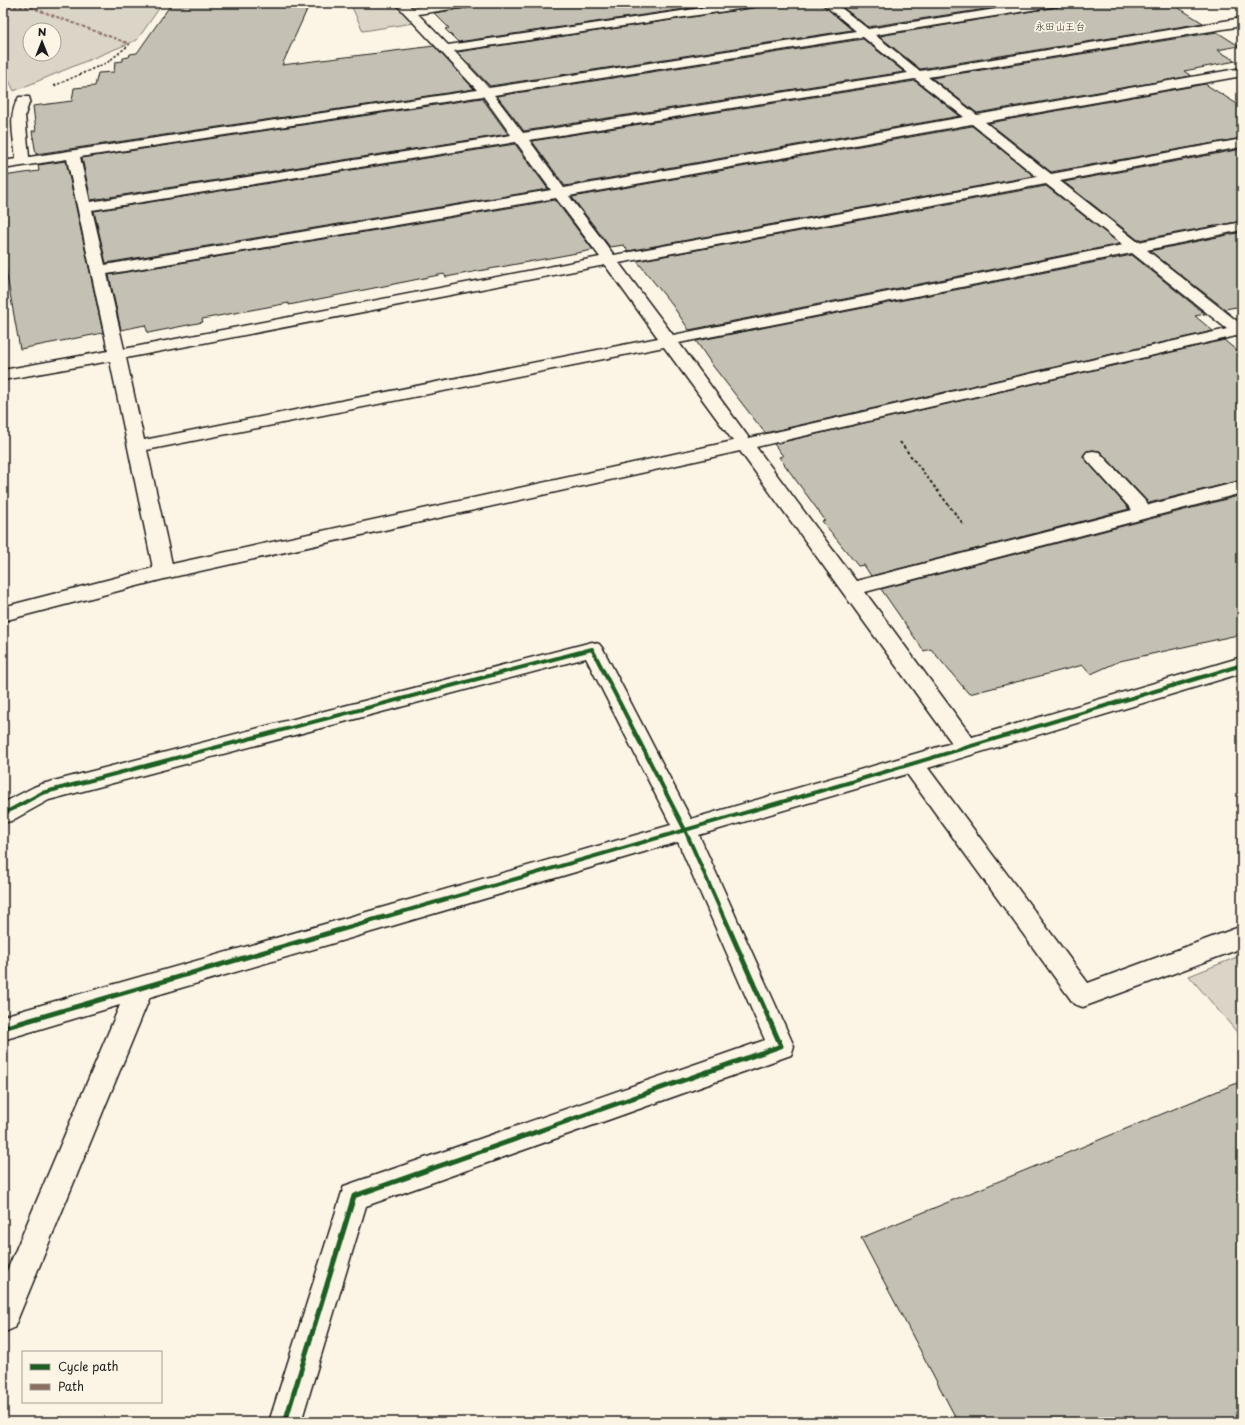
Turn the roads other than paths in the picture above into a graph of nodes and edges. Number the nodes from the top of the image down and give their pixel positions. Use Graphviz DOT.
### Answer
graph roads {
  1 [pos="473,3"];
  2 [pos="759,3"];
  3 [pos="828,3"];
  4 [pos="1057,3"];
  5 [pos="405,7"];
  6 [pos="1242,22"];
  7 [pos="866,33"];
  8 [pos="445,49"];
  9 [pos="1242,72"];
  10 [pos="919,75"];
  11 [pos="486,92"];
  12 [pos="24,100"];
  13 [pos="974,119"];
  14 [pos="519,137"];
  15 [pos="1242,143"];
  16 [pos="73,155"];
  17 [pos="23,162"];
  18 [pos="3,166"];
  19 [pos="1049,179"];
  20 [pos="560,193"];
  21 [pos="84,207"];
  22 [pos="1242,226"];
  23 [pos="1135,248"];
  24 [pos="610,260"];
  25 [pos="98,271"];
  26 [pos="1241,332"];
  27 [pos="669,341"];
  28 [pos="116,355"];
  29 [pos="3,375"];
  30 [pos="745,444"];
  31 [pos="137,447"];
  32 [pos="1093,456"];
  33 [pos="1242,487"];
  34 [pos="1145,512"];
  35 [pos="164,572"];
  36 [pos="852,589"];
  37 [pos="3,614"];
  38 [pos="1242,665"];
  39 [pos="968,747"];
  40 [pos="912,763"];
  41 [pos="3,814"];
  42 [pos="685,830"];
  43 [pos="1242,937"];
  44 [pos="142,987"];
  45 [pos="3,1028"];
  46 [pos="3,1317"];
  47 [pos="285,1422"];
  1 -- 5 [label="street"];
  2 -- 8 [label="street"];
  3 -- 7 [label="street"];
  4 -- 7 [label="street"];
  5 -- 8 [label="street"];
  6 -- 10 [label="street"];
  7 -- 10 [label="street"];
  7 -- 11 [label="street"];
  8 -- 11 [label="street"];
  9 -- 13 [label="street"];
  10 -- 13 [label="street"];
  10 -- 14 [label="street"];
  11 -- 14 [label="street"];
  11 -- 16 [label="street"];
  12 -- 17 [label="street"];
  13 -- 19 [label="street"];
  13 -- 20 [label="street"];
  14 -- 20 [label="street"];
  14 -- 21 [label="street"];
  15 -- 19 [label="street"];
  16 -- 17 [label="street"];
  16 -- 21 [label="street"];
  17 -- 18 [label="street"];
  19 -- 23 [label="street"];
  19 -- 24 [label="street"];
  20 -- 24 [label="street"];
  20 -- 25 [label="street"];
  21 -- 25 [label="street"];
  22 -- 23 [label="street"];
  23 -- 26 [label="street"];
  23 -- 27 [label="street"];
  24 -- 27 [label="street"];
  24 -- 28 [label="street"];
  25 -- 28 [label="street"];
  26 -- 30 [label="street"];
  27 -- 30 [label="street"];
  27 -- 31 [label="street"];
  28 -- 29 [label="street"];
  28 -- 31 [label="street"];
  30 -- 35 [label="street"];
  30 -- 36 [label="street"];
  31 -- 35 [label="street"];
  32 -- 34 [label="street"];
  33 -- 34 [label="street"];
  34 -- 36 [label="street"];
  35 -- 37 [label="street"];
  36 -- 39 [label="street"];
  38 -- 39 [label="street"];
  39 -- 40 [label="street"];
  40 -- 42 [label="street"];
  40 -- 43 [label="street"];
  41 -- 42 [label="street"];
  42 -- 44 [label="street"];
  42 -- 47 [label="street"];
  44 -- 45 [label="street"];
  44 -- 46 [label="street"];
}
